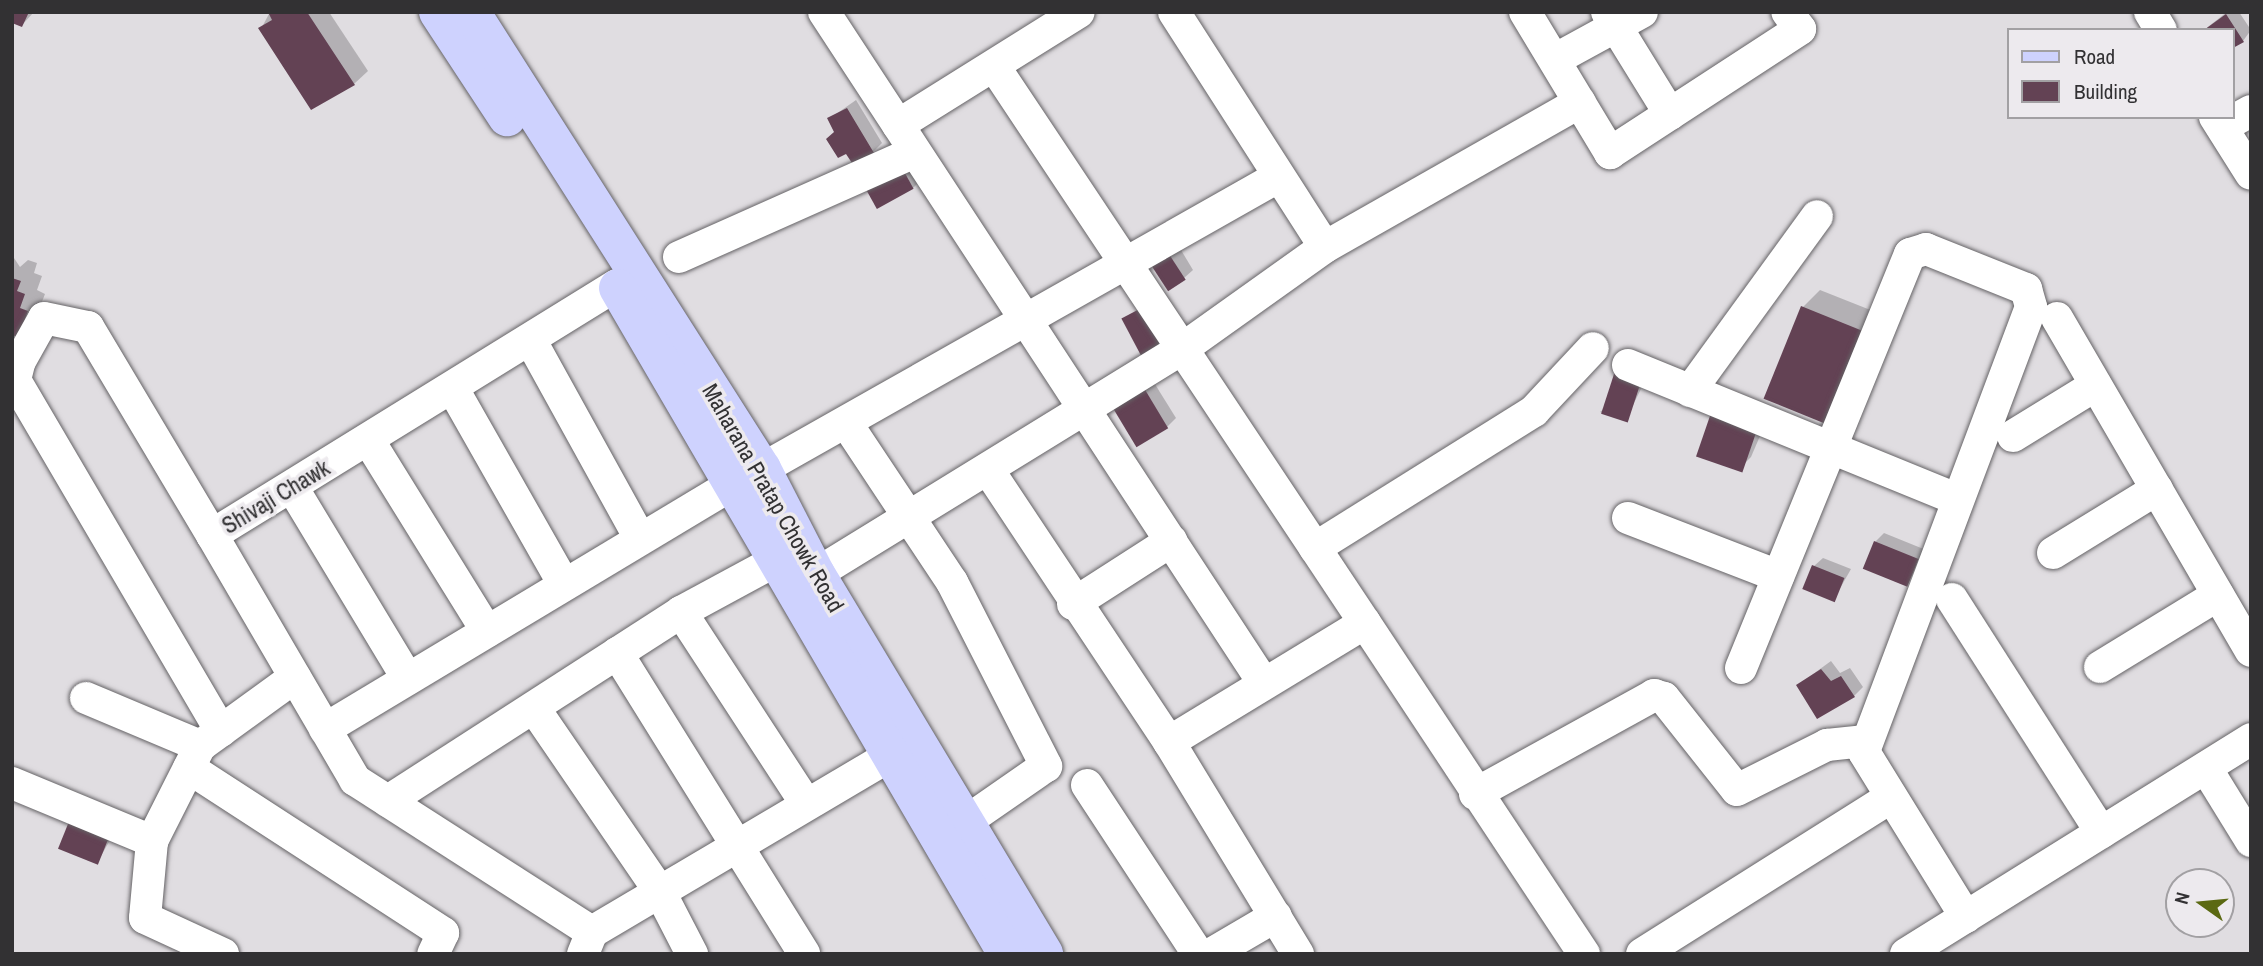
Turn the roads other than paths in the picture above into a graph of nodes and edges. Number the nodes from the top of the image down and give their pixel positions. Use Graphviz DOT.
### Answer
graph roads {
  1 [pos="438,12"];
  2 [pos="471,12"];
  3 [pos="824,12"];
  4 [pos="1079,12"];
  5 [pos="1174,12"];
  6 [pos="1525,12"];
  7 [pos="1787,12"];
  8 [pos="2150,12"];
  9 [pos="1622,17"];
  10 [pos="1044,21"];
  11 [pos="2160,28"];
  12 [pos="1556,60"];
  13 [pos="994,66"];
  14 [pos="1580,102"];
  15 [pos="1670,114"];
  16 [pos="2218,122"];
  17 [pos="898,125"];
  18 [pos="915,152"];
  19 [pos="2251,174"];
  20 [pos="1278,177"];
  21 [pos="1817,216"];
  22 [pos="1325,247"];
  23 [pos="679,257"];
  24 [pos="1126,265"];
  25 [pos="616,285"];
  26 [pos="2057,318"];
  27 [pos="1027,322"];
  28 [pos="531,341"];
  29 [pos="1593,348"];
  30 [pos="1182,349"];
  31 [pos="1628,365"];
  32 [pos="2096,385"];
  33 [pos="14,386"];
  34 [pos="453,389"];
  35 [pos="1690,391"];
  36 [pos="1084,409"];
  37 [pos="847,424"];
  38 [pos="2012,436"];
  39 [pos="369,441"];
  40 [pos="1830,448"];
  41 [pos="989,471"];
  42 [pos="746,477"];
  43 [pos="292,486"];
  44 [pos="2157,489"];
  45 [pos="1956,499"];
  46 [pos="1628,518"];
  47 [pos="908,519"];
  48 [pos="212,535"];
  49 [pos="639,537"];
  50 [pos="1171,541"];
  51 [pos="1315,548"];
  52 [pos="2053,553"];
  53 [pos="777,560"];
  54 [pos="816,574"];
  55 [pos="1779,576"];
  56 [pos="564,584"];
  57 [pos="2218,595"];
  58 [pos="1952,599"];
  59 [pos="1073,604"];
  60 [pos="681,612"];
  61 [pos="1365,622"];
  62 [pos="487,631"];
  63 [pos="2251,652"];
  64 [pos="617,653"];
  65 [pos="2100,667"];
  66 [pos="1741,668"];
  67 [pos="295,677"];
  68 [pos="408,679"];
  69 [pos="1264,682"];
  70 [pos="86,698"];
  71 [pos="534,708"];
  72 [pos="325,729"];
  73 [pos="2251,739"];
  74 [pos="1866,741"];
  75 [pos="1169,743"];
  76 [pos="204,748"];
  77 [pos="903,748"];
  78 [pos="2206,768"];
  79 [pos="12,783"];
  80 [pos="1087,785"];
  81 [pos="1475,794"];
  82 [pos="1890,798"];
  83 [pos="388,801"];
  84 [pos="806,804"];
  85 [pos="965,822"];
  86 [pos="2101,832"];
  87 [pos="152,841"];
  88 [pos="2251,841"];
  89 [pos="737,845"];
  90 [pos="660,892"];
  91 [pos="1276,916"];
  92 [pos="1966,917"];
  93 [pos="588,943"];
  94 [pos="223,954"];
  95 [pos="433,954"];
  96 [pos="692,954"];
  97 [pos="804,954"];
  98 [pos="1007,954"];
  99 [pos="1044,954"];
  100 [pos="1198,954"];
  101 [pos="1211,954"];
  102 [pos="1298,954"];
  103 [pos="1584,954"];
  104 [pos="1642,954"];
  105 [pos="1906,954"];
  1 -- 25 [label="main road, Maharana Pratap Chowk Road"];
  2 -- 42 [label="main road, Maharana Pratap Chowk Road"];
  3 -- 17 [label="street"];
  4 -- 10 [label="street"];
  5 -- 20 [label="street"];
  6 -- 12 [label="street"];
  7 -- 15 [label="street"];
  8 -- 11 [label="street"];
  9 -- 12 [label="street"];
  9 -- 15 [label="street"];
  10 -- 13 [label="street"];
  12 -- 14 [label="street"];
  13 -- 17 [label="street"];
  13 -- 24 [label="street"];
  14 -- 15 [label="street"];
  14 -- 22 [label="street"];
  16 -- 19 [label="street"];
  17 -- 18 [label="street"];
  18 -- 23 [label="street"];
  18 -- 27 [label="street"];
  20 -- 22 [label="street"];
  20 -- 24 [label="street"];
  21 -- 35 [label="street"];
  22 -- 30 [label="street"];
  24 -- 27 [label="street"];
  24 -- 30 [label="street"];
  25 -- 28 [label="street, Shivaji Chawk"];
  25 -- 42 [label="main road, Maharana Pratap Chowk Road"];
  26 -- 32 [label="street"];
  27 -- 36 [label="street"];
  27 -- 37 [label="street"];
  28 -- 34 [label="street, Shivaji Chawk"];
  28 -- 49 [label="street"];
  29 -- 51 [label="street"];
  30 -- 36 [label="street"];
  30 -- 51 [label="street"];
  31 -- 35 [label="street"];
  32 -- 38 [label="street"];
  32 -- 44 [label="street"];
  33 -- 48 [label="street, Shivaji Chawk"];
  33 -- 76 [label="street"];
  34 -- 39 [label="street, Shivaji Chawk"];
  34 -- 56 [label="street"];
  35 -- 40 [label="street"];
  36 -- 41 [label="street"];
  36 -- 50 [label="street"];
  37 -- 42 [label="street"];
  37 -- 47 [label="street"];
  39 -- 43 [label="street, Shivaji Chawk"];
  39 -- 62 [label="street"];
  40 -- 45 [label="street"];
  40 -- 45 [label="street"];
  40 -- 55 [label="street"];
  41 -- 47 [label="street"];
  41 -- 59 [label="street"];
  42 -- 49 [label="street"];
  42 -- 53 [label="main road, Maharana Pratap Chowk Road"];
  42 -- 54 [label="main road, Maharana Pratap Chowk Road"];
  43 -- 48 [label="street, Shivaji Chawk"];
  43 -- 68 [label="street"];
  44 -- 52 [label="street"];
  44 -- 57 [label="street"];
  45 -- 74 [label="street"];
  46 -- 55 [label="street"];
  47 -- 54 [label="street"];
  47 -- 85 [label="street"];
  48 -- 67 [label="street"];
  49 -- 56 [label="street"];
  50 -- 59 [label="street"];
  50 -- 69 [label="street"];
  51 -- 61 [label="street"];
  53 -- 60 [label="street"];
  53 -- 77 [label="main road, Maharana Pratap Chowk Road"];
  54 -- 77 [label="main road, Maharana Pratap Chowk Road"];
  55 -- 66 [label="street"];
  56 -- 62 [label="street"];
  57 -- 63 [label="street"];
  57 -- 65 [label="street"];
  58 -- 86 [label="street"];
  59 -- 75 [label="street"];
  60 -- 64 [label="street"];
  60 -- 84 [label="street"];
  61 -- 69 [label="street"];
  61 -- 81 [label="street"];
  62 -- 68 [label="street"];
  64 -- 71 [label="street"];
  64 -- 89 [label="street"];
  67 -- 72 [label="street"];
  67 -- 76 [label="street"];
  68 -- 72 [label="street"];
  69 -- 75 [label="street"];
  70 -- 76 [label="street"];
  71 -- 83 [label="street"];
  71 -- 90 [label="street"];
  72 -- 83 [label="street"];
  73 -- 78 [label="street"];
  74 -- 81 [label="street"];
  74 -- 82 [label="street"];
  75 -- 91 [label="street"];
  76 -- 87 [label="street"];
  76 -- 95 [label="street"];
  77 -- 84 [label="street"];
  77 -- 85 [label="main road, Maharana Pratap Chowk Road"];
  77 -- 98 [label="main road, Maharana Pratap Chowk Road"];
  78 -- 86 [label="street"];
  78 -- 88 [label="street"];
  79 -- 87 [label="street"];
  80 -- 100 [label="street"];
  81 -- 103 [label="street"];
  82 -- 92 [label="street"];
  82 -- 104 [label="street"];
  83 -- 93 [label="street"];
  84 -- 89 [label="street"];
  85 -- 99 [label="main road, Maharana Pratap Chowk Road"];
  86 -- 92 [label="street"];
  87 -- 94 [label="street"];
  89 -- 90 [label="street"];
  89 -- 97 [label="street"];
  90 -- 93 [label="street"];
  90 -- 96 [label="street"];
  91 -- 101 [label="street"];
  91 -- 102 [label="street"];
  92 -- 105 [label="street"];
}
